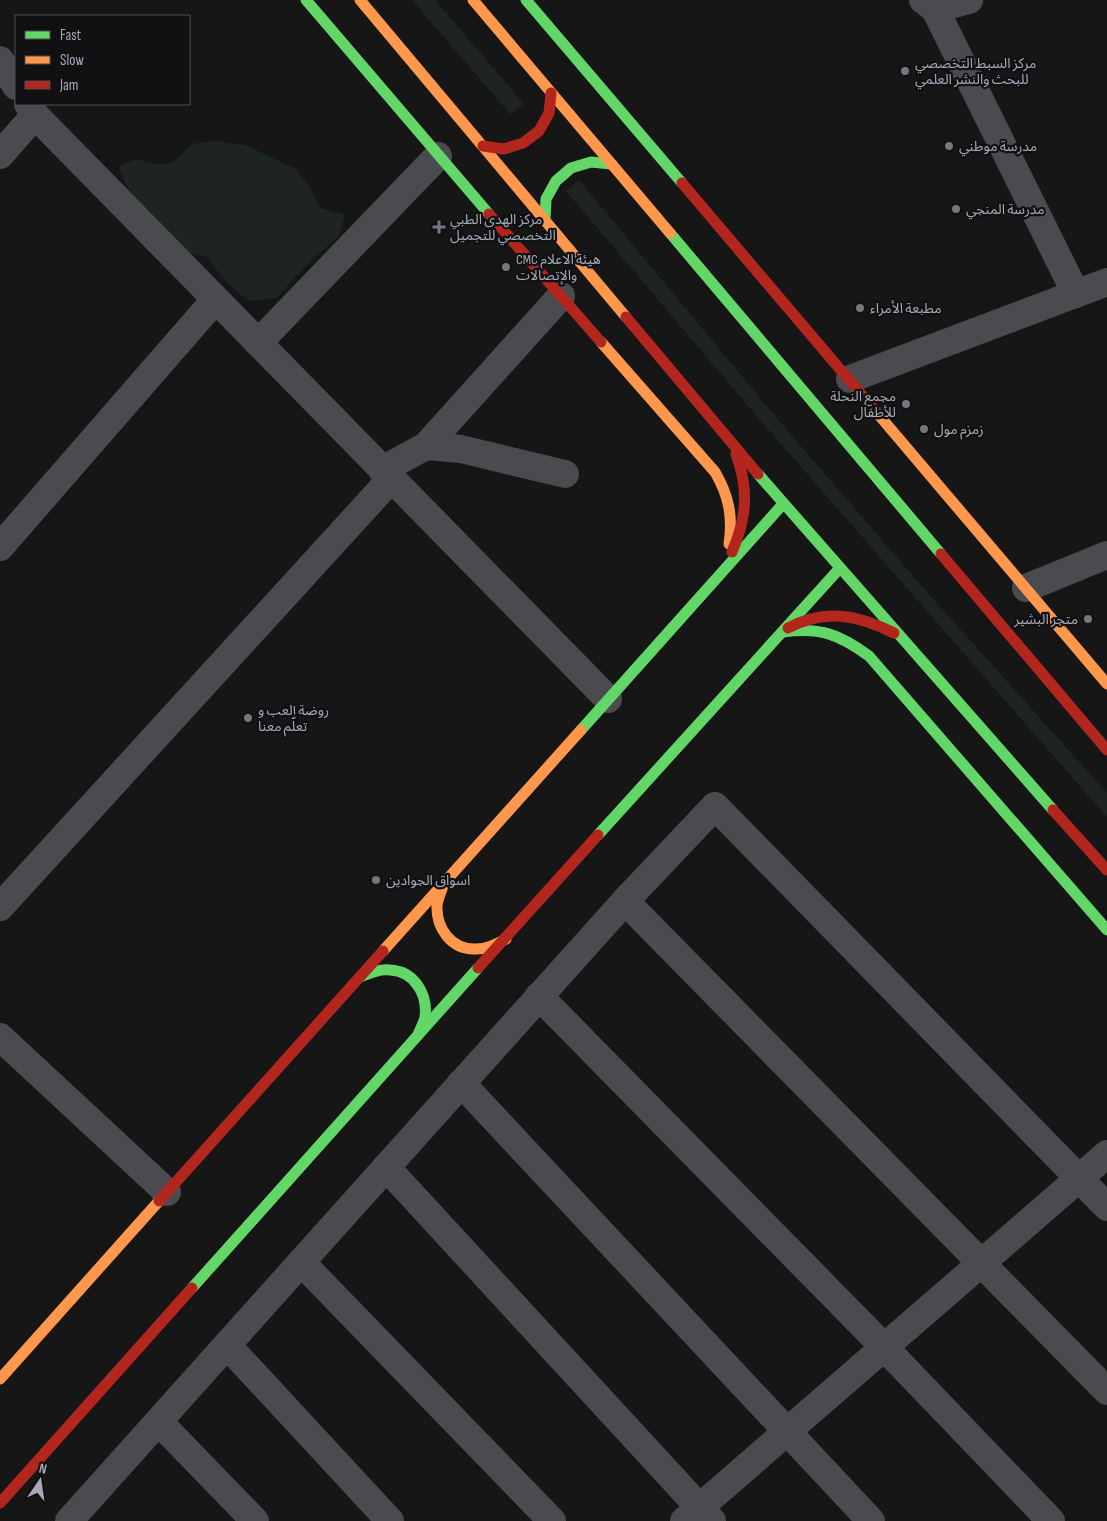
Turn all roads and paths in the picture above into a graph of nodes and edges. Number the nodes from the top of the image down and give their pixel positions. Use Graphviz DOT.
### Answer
graph roads {
  1 [pos="306,0"];
  2 [pos="360,0"];
  3 [pos="473,0"];
  4 [pos="526,0"];
  5 [pos="968,0"];
  6 [pos="930,3"];
  7 [pos="0,60"];
  8 [pos="15,84"];
  9 [pos="551,93"];
  10 [pos="31,110"];
  11 [pos="483,146"];
  12 [pos="0,155"];
  13 [pos="438,156"];
  14 [pos="611,164"];
  15 [pos="545,219"];
  16 [pos="1107,282"];
  17 [pos="1076,294"];
  18 [pos="561,296"];
  19 [pos="215,300"];
  20 [pos="258,343"];
  21 [pos="850,379"];
  22 [pos="722,431"];
  23 [pos="426,446"];
  24 [pos="565,474"];
  25 [pos="387,475"];
  26 [pos="783,504"];
  27 [pos="0,547"];
  28 [pos="1107,555"];
  29 [pos="840,568"];
  30 [pos="715,579"];
  31 [pos="1026,588"];
  32 [pos="783,632"];
  33 [pos="900,636"];
  34 [pos="1107,684"];
  35 [pos="608,699"];
  36 [pos="1105,742"];
  37 [pos="1107,870"];
  38 [pos="443,886"];
  39 [pos="625,901"];
  40 [pos="0,907"];
  41 [pos="1107,930"];
  42 [pos="506,939"];
  43 [pos="360,976"];
  44 [pos="539,996"];
  45 [pos="417,1036"];
  46 [pos="0,1037"];
  47 [pos="461,1083"];
  48 [pos="1107,1154"];
  49 [pos="386,1167"];
  50 [pos="1079,1178"];
  51 [pos="167,1192"];
  52 [pos="1107,1207"];
  53 [pos="302,1262"];
  54 [pos="981,1263"];
  55 [pos="227,1345"];
  56 [pos="884,1347"];
  57 [pos="0,1378"];
  58 [pos="1107,1391"];
  59 [pos="158,1422"];
  60 [pos="788,1432"];
  61 [pos="4,1496"];
  62 [pos="0,1503"];
  63 [pos="699,1516"];
  64 [pos="69,1521"];
  65 [pos="255,1521"];
  66 [pos="390,1521"];
  67 [pos="552,1521"];
  68 [pos="871,1521"];
  69 [pos="1051,1521"];
  1 -- 13 [label="main road"];
  2 -- 11 [label="main road"];
  3 -- 9 [label="main road"];
  4 -- 21 [label="main road"];
  5 -- 6 [label="street"];
  6 -- 17 [label="street"];
  7 -- 8 [label="street"];
  9 -- 11 [label="main road"];
  9 -- 14 [label="main road"];
  10 -- 12 [label="street"];
  10 -- 19 [label="street"];
  11 -- 15 [label="main road"];
  13 -- 18 [label="main road"];
  13 -- 20 [label="street"];
  14 -- 15 [label="main road"];
  14 -- 36 [label="main road"];
  15 -- 22 [label="main road"];
  16 -- 17 [label="street"];
  17 -- 21 [label="street"];
  18 -- 23 [label="street"];
  18 -- 30 [label="main road"];
  19 -- 20 [label="street"];
  19 -- 27 [label="street"];
  20 -- 25 [label="street"];
  21 -- 31 [label="main road"];
  22 -- 26 [label="main road"];
  22 -- 30 [label="main road"];
  23 -- 24 [label="street"];
  23 -- 25 [label="street"];
  25 -- 35 [label="street"];
  25 -- 40 [label="street"];
  26 -- 29 [label="main road"];
  26 -- 30 [label="main road"];
  28 -- 31 [label="street"];
  29 -- 32 [label="main road"];
  29 -- 33 [label="main road"];
  30 -- 35 [label="main road"];
  31 -- 34 [label="main road"];
  32 -- 33 [label="main road"];
  32 -- 41 [label="main road"];
  32 -- 42 [label="main road"];
  33 -- 37 [label="main road"];
  35 -- 38 [label="main road"];
  38 -- 42 [label="main road"];
  38 -- 43 [label="main road"];
  39 -- 44 [label="street"];
  39 -- 50 [label="street"];
  39 -- 54 [label="street"];
  42 -- 45 [label="main road"];
  43 -- 45 [label="main road"];
  43 -- 51 [label="main road"];
  44 -- 47 [label="street"];
  44 -- 56 [label="street"];
  45 -- 61 [label="main road"];
  46 -- 51 [label="street"];
  47 -- 49 [label="street"];
  47 -- 60 [label="street"];
  48 -- 50 [label="street"];
  49 -- 53 [label="street"];
  49 -- 63 [label="street"];
  50 -- 52 [label="street"];
  50 -- 54 [label="street"];
  51 -- 57 [label="main road"];
  53 -- 55 [label="street"];
  53 -- 67 [label="street"];
  54 -- 56 [label="street"];
  54 -- 58 [label="street"];
  55 -- 59 [label="street"];
  55 -- 66 [label="street"];
  56 -- 60 [label="street"];
  56 -- 69 [label="street"];
  59 -- 64 [label="street"];
  59 -- 65 [label="street"];
  60 -- 63 [label="street"];
  60 -- 68 [label="street"];
  61 -- 62 [label="main road"];
}
